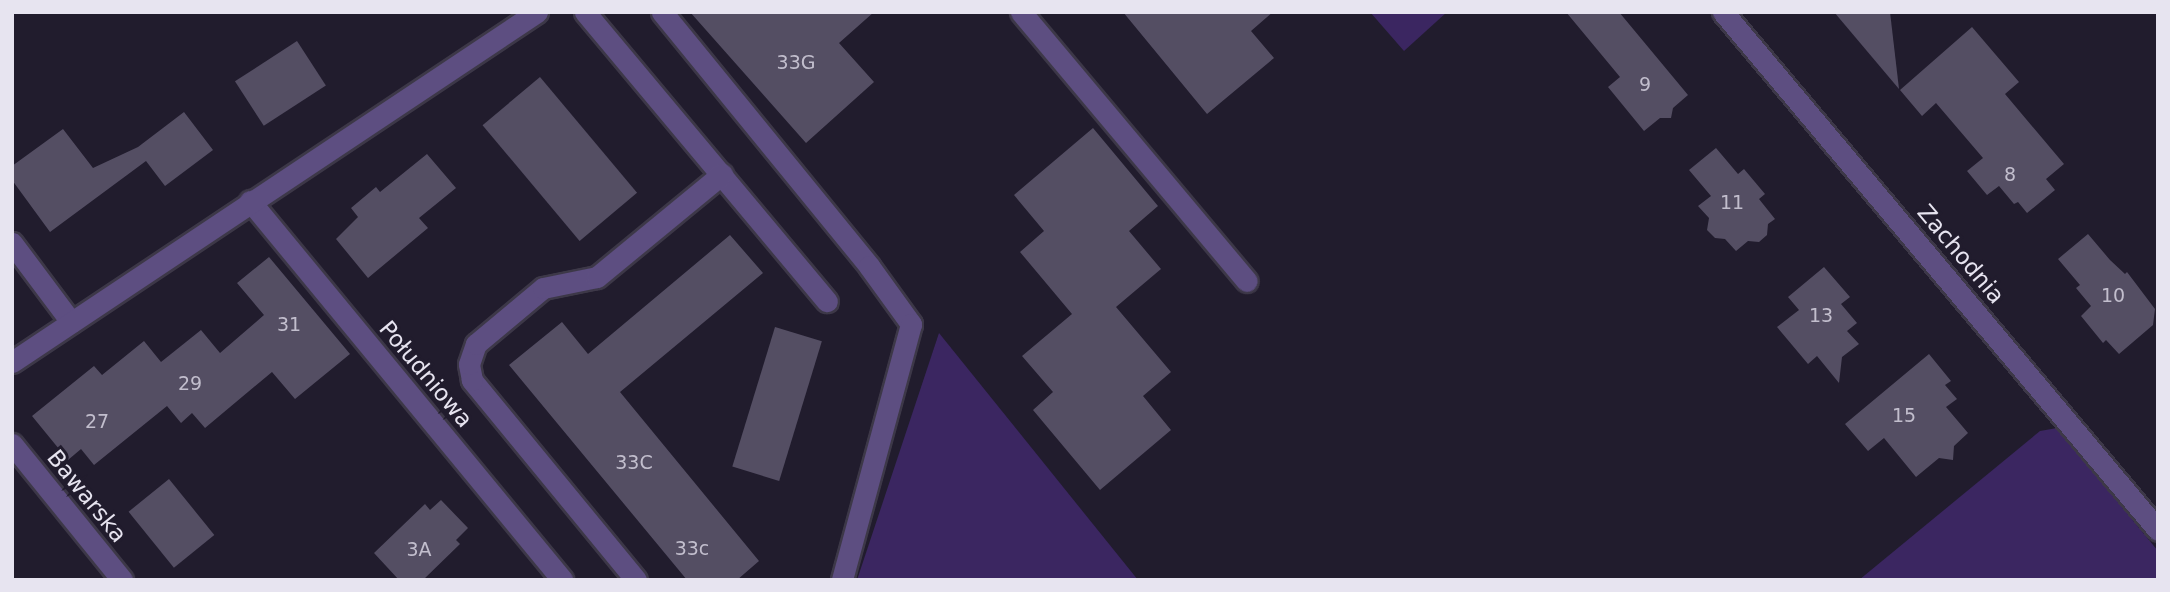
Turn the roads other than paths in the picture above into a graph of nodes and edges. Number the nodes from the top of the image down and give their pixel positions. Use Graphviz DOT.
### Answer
graph roads {
  1 [pos="537,12"];
  2 [pos="585,12"];
  3 [pos="662,12"];
  4 [pos="1021,12"];
  5 [pos="1723,12"];
  6 [pos="722,174"];
  7 [pos="250,201"];
  8 [pos="12,243"];
  9 [pos="1247,281"];
  10 [pos="827,301"];
  11 [pos="71,322"];
  12 [pos="12,362"];
  13 [pos="12,444"];
  14 [pos="2158,530"];
  15 [pos="122,580"];
  16 [pos="562,580"];
  17 [pos="636,580"];
  18 [pos="842,580"];
  1 -- 7 [label="street"];
  2 -- 6 [label="street"];
  3 -- 18 [label="street"];
  4 -- 9 [label="street"];
  5 -- 14 [label="street, Zachodnia"];
  6 -- 10 [label="street"];
  6 -- 17 [label="street"];
  7 -- 11 [label="street"];
  7 -- 16 [label="street, Południowa"];
  8 -- 11 [label="street"];
  11 -- 12 [label="street"];
  13 -- 15 [label="street, Bawarska"];
}
